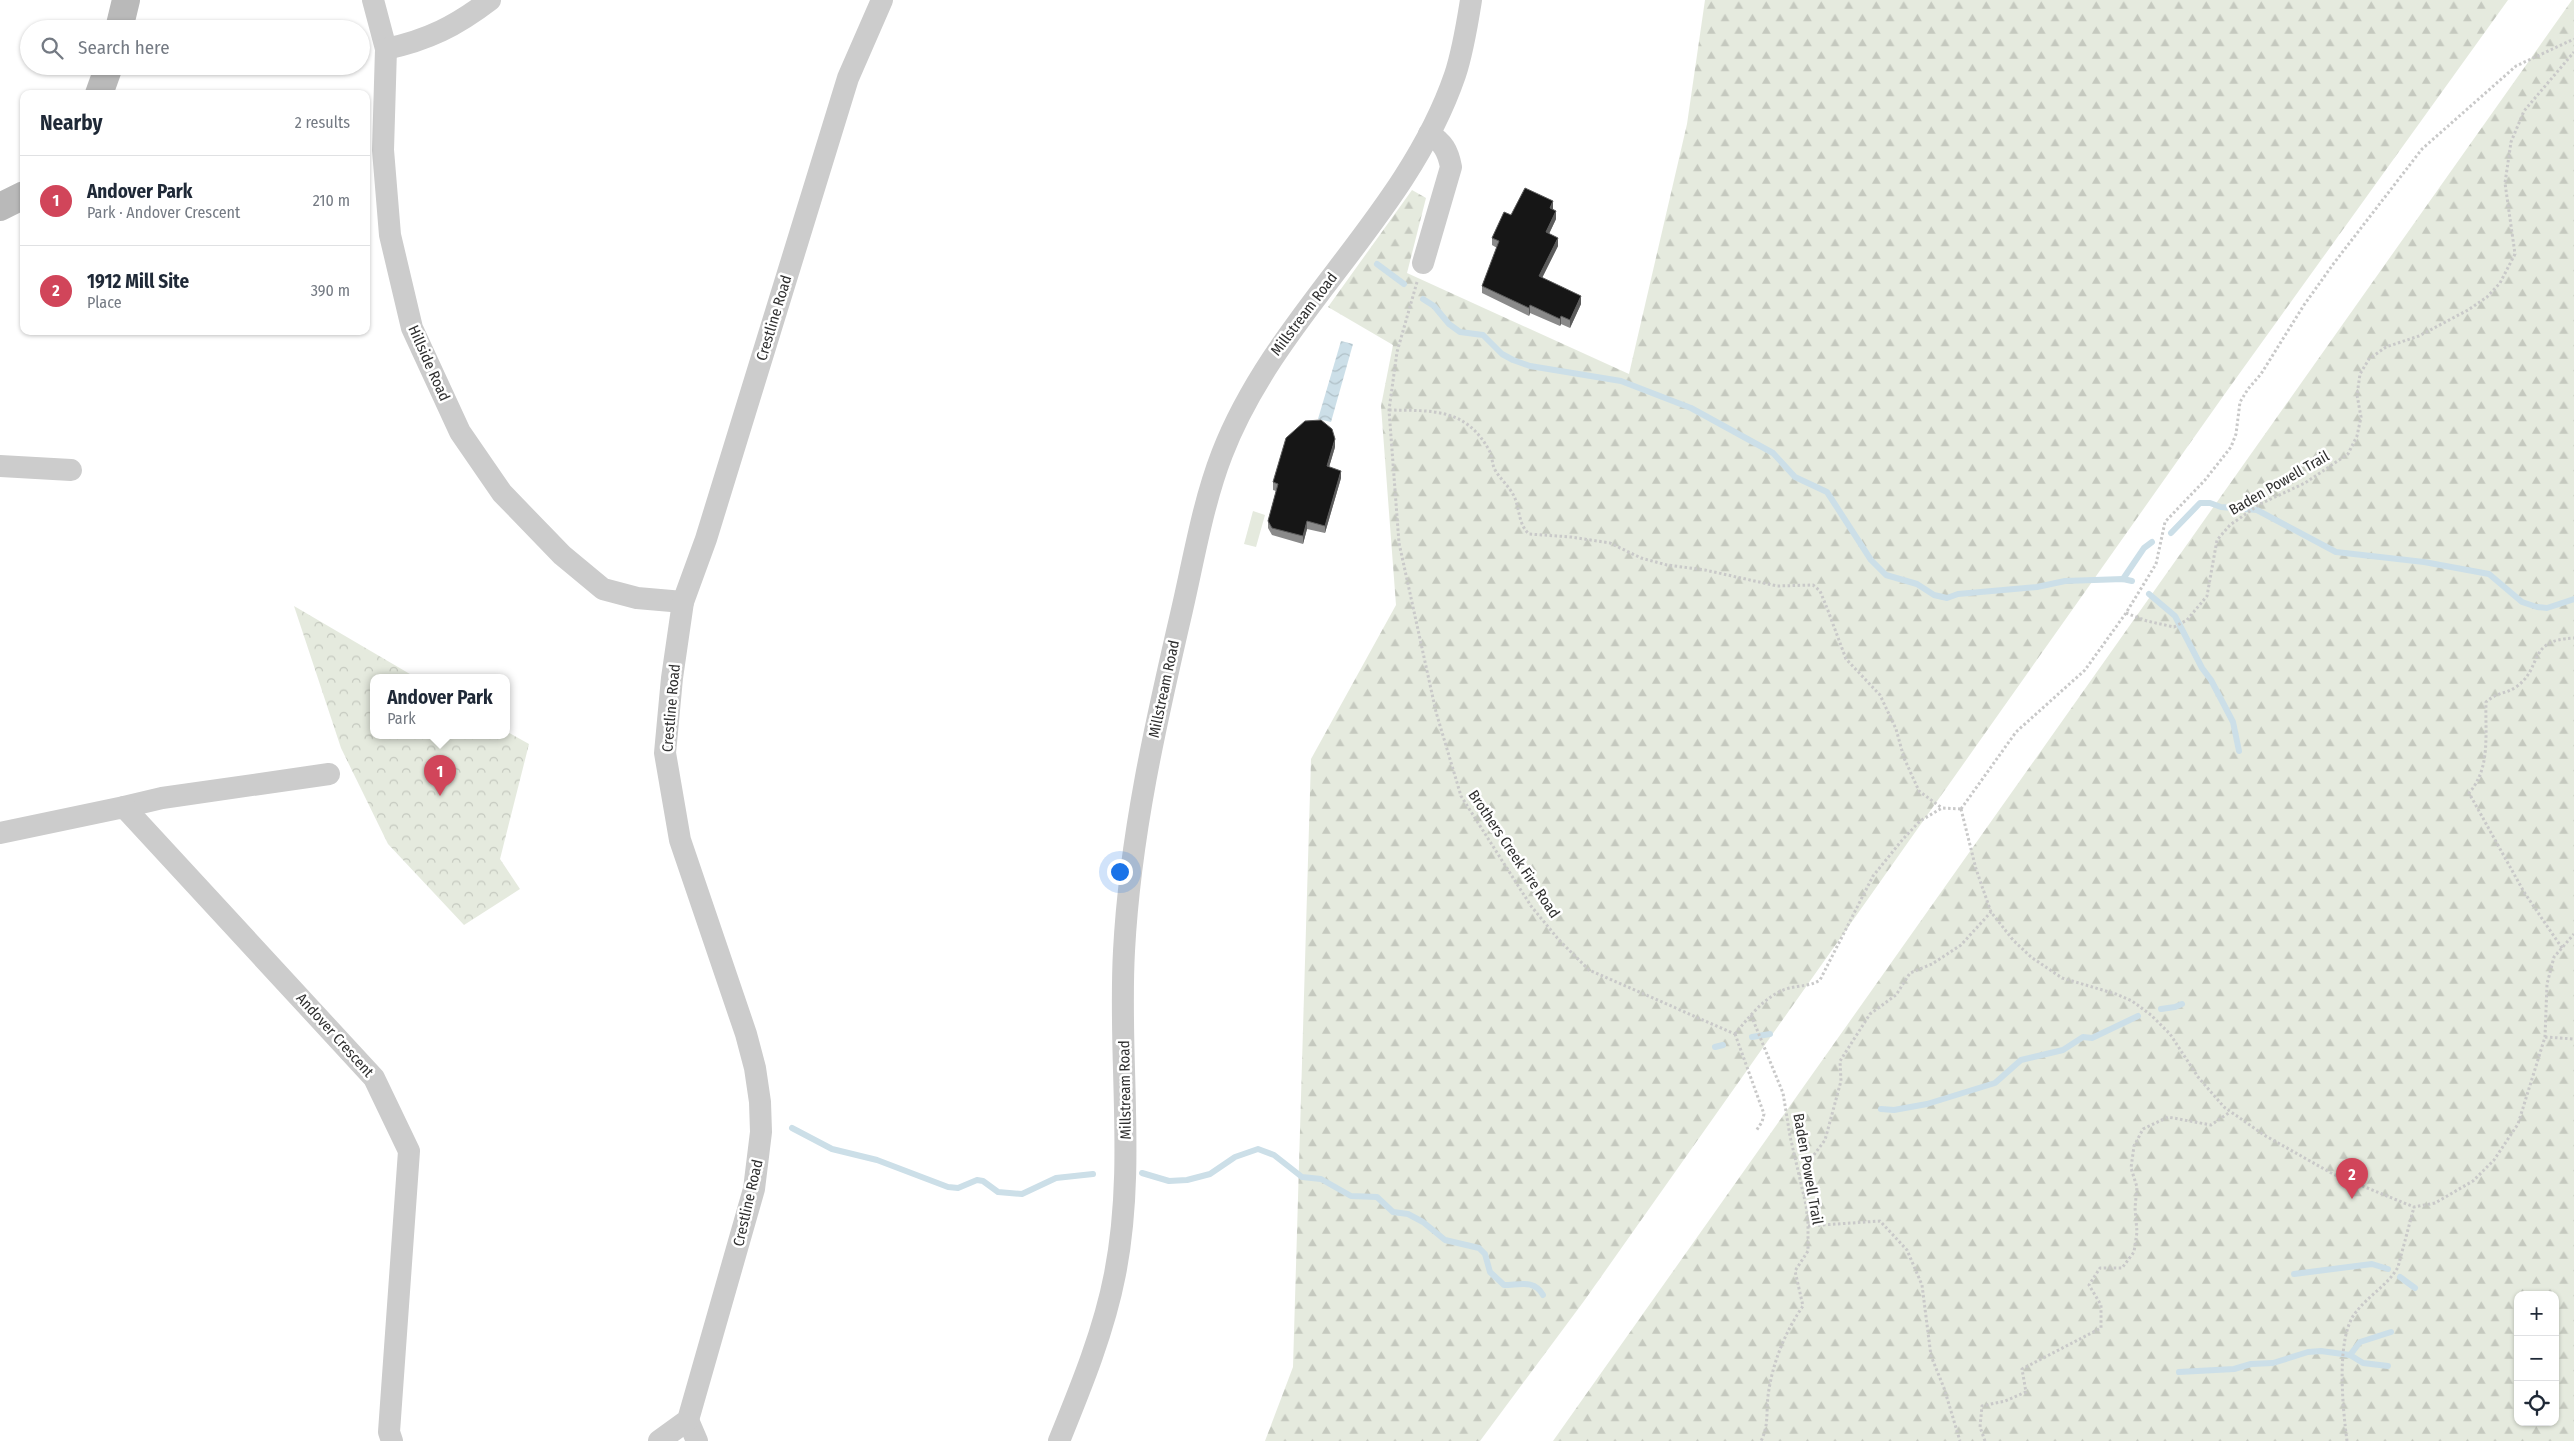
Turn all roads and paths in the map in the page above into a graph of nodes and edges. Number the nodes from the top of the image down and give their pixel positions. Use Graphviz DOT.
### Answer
graph roads {
  1 [pos="126,0"];
  2 [pos="373,0"];
  3 [pos="490,0"];
  4 [pos="882,0"];
  5 [pos="1471,0"];
  6 [pos="121,20"];
  7 [pos="2574,39"];
  8 [pos="386,49"];
  9 [pos="2574,52"];
  10 [pos="106,75"];
  11 [pos="100,90"];
  12 [pos="1429,134"];
  13 [pos="20,197"];
  14 [pos="0,207"];
  15 [pos="1423,263"];
  16 [pos="1389,410"];
  17 [pos="0,466"];
  18 [pos="71,470"];
  19 [pos="683,602"];
  20 [pos="2126,613"];
  21 [pos="2574,638"];
  22 [pos="329,774"];
  23 [pos="124,807"];
  24 [pos="1942,808"];
  25 [pos="1961,809"];
  26 [pos="0,833"];
  27 [pos="1991,912"];
  28 [pos="2574,934"];
  29 [pos="2562,948"];
  30 [pos="1751,1015"];
  31 [pos="1735,1034"];
  32 [pos="2545,1038"];
  33 [pos="2574,1039"];
  34 [pos="2230,1112"];
  35 [pos="1756,1131"];
  36 [pos="1799,1175"];
  37 [pos="2414,1207"];
  38 [pos="1808,1226"];
  39 [pos="688,1420"];
  40 [pos="392,1441"];
  41 [pos="659,1441"];
  42 [pos="696,1441"];
  43 [pos="1059,1441"];
  44 [pos="1761,1441"];
  45 [pos="1960,1441"];
  46 [pos="1985,1441"];
  47 [pos="2347,1441"];
  1 -- 6 [label="street"];
  2 -- 8 [label="street, Hillside Road"];
  3 -- 8 [label="street"];
  4 -- 19 [label="street, Crestline Road"];
  5 -- 12 [label="street, Millstream Road"];
  7 -- 20 [label="path"];
  8 -- 19 [label="street, Hillside Road"];
  9 -- 20 [label="path, Baden Powell Trail"];
  10 -- 11 [label="street"];
  12 -- 15 [label="street"];
  12 -- 43 [label="street, Millstream Road"];
  13 -- 14 [label="street"];
  15 -- 16 [label="path, Brothers Creek Fire Road"];
  16 -- 24 [label="path"];
  16 -- 31 [label="path, Brothers Creek Fire Road"];
  17 -- 18 [label="street"];
  19 -- 39 [label="street, Crestline Road"];
  20 -- 25 [label="path"];
  21 -- 29 [label="path"];
  22 -- 23 [label="street"];
  23 -- 26 [label="street"];
  23 -- 40 [label="street, Andover Crescent"];
  24 -- 25 [label="path"];
  24 -- 30 [label="path"];
  25 -- 27 [label="path"];
  27 -- 34 [label="path"];
  27 -- 36 [label="path"];
  28 -- 29 [label="path"];
  29 -- 32 [label="path"];
  30 -- 31 [label="path"];
  30 -- 36 [label="path, Baden Powell Trail"];
  31 -- 35 [label="path"];
  32 -- 33 [label="path"];
  32 -- 37 [label="path"];
  34 -- 37 [label="path"];
  34 -- 46 [label="path"];
  36 -- 38 [label="path, Baden Powell Trail"];
  37 -- 47 [label="path"];
  38 -- 44 [label="path, Baden Powell Trail"];
  38 -- 45 [label="path"];
  39 -- 41 [label="street"];
  39 -- 42 [label="street"];
}
